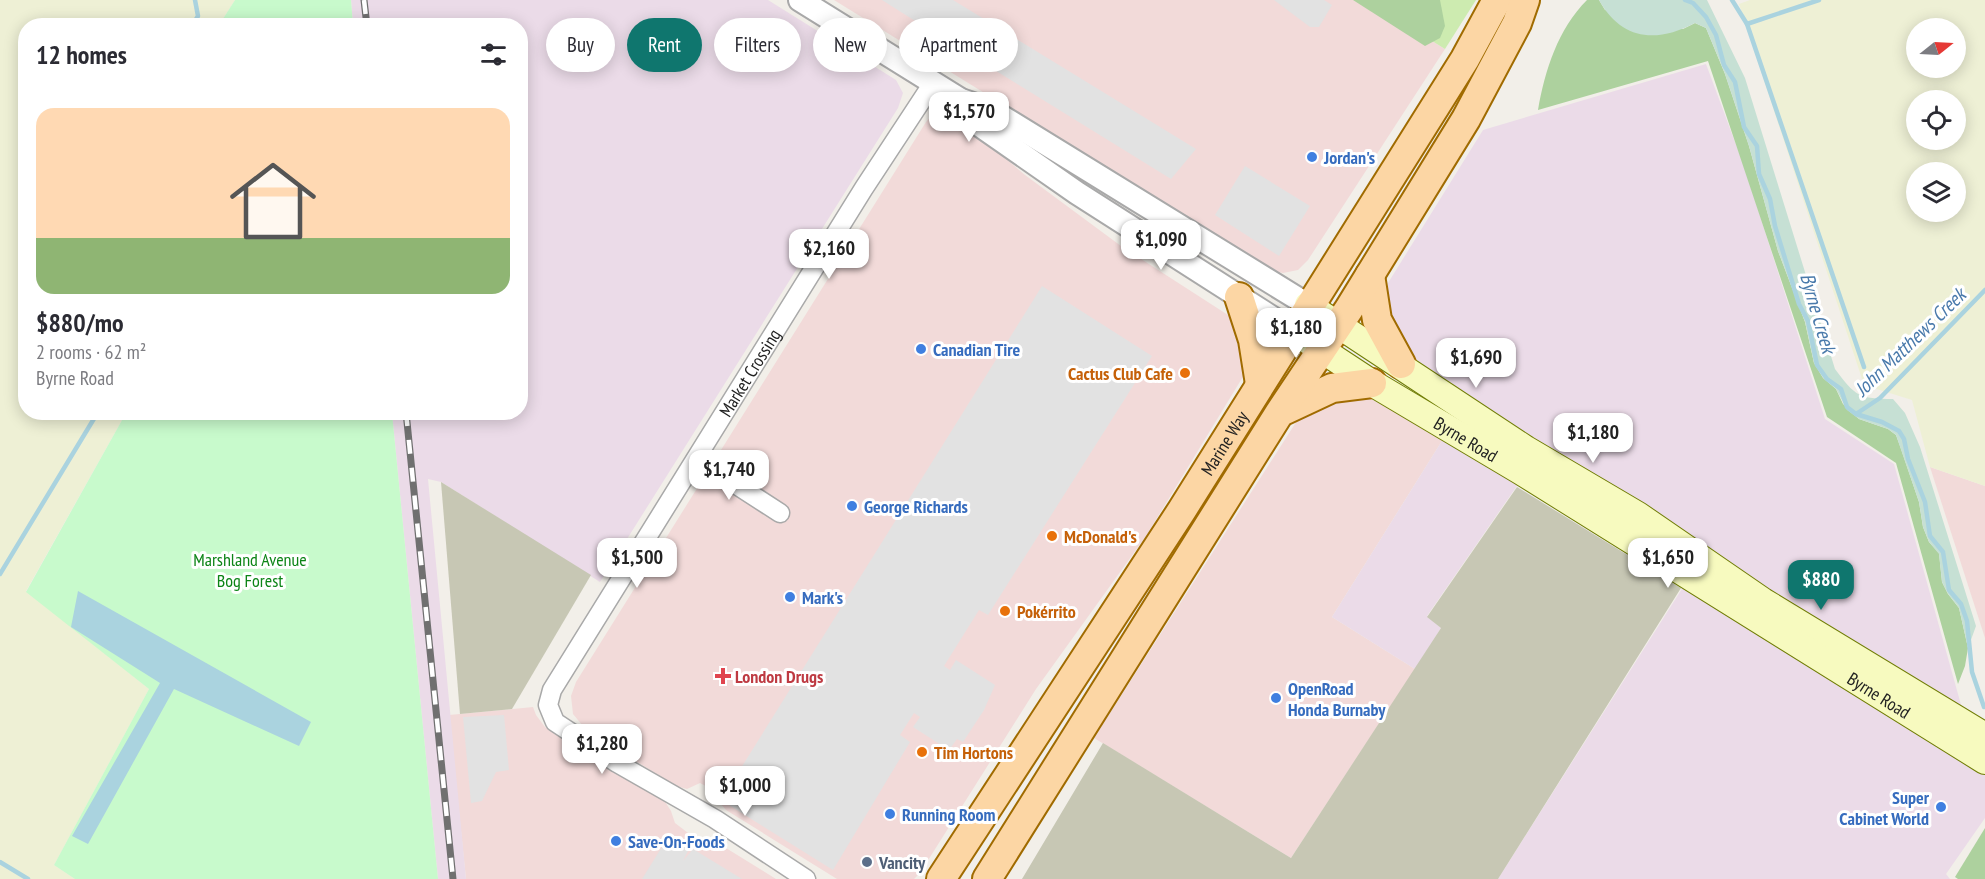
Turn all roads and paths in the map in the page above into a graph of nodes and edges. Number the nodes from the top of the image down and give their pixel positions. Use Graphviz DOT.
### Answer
graph roads {
  1 [pos="800,0"];
  2 [pos="1497,0"];
  3 [pos="1525,0"];
  4 [pos="933,83"];
  5 [pos="961,100"];
  6 [pos="1370,275"];
  7 [pos="1239,297"];
  8 [pos="1308,305"];
  9 [pos="1339,325"];
  10 [pos="1293,331"];
  11 [pos="1323,350"];
  12 [pos="1401,364"];
  13 [pos="1372,383"];
  14 [pos="1260,384"];
  15 [pos="1280,412"];
  16 [pos="698,460"];
  17 [pos="780,513"];
  18 [pos="1985,736"];
  19 [pos="1985,761"];
  20 [pos="806,879"];
  21 [pos="941,879"];
  22 [pos="987,879"];
  1 -- 4 [label="street, Byrne Road"];
  2 -- 8 [label="main road, Marine Way"];
  3 -- 6 [label="main road, Marine Way"];
  4 -- 5 [label="street, Byrne Road"];
  4 -- 16 [label="street, Market Crossing"];
  5 -- 7 [label="street, Byrne Road"];
  5 -- 8 [label="street, Byrne Road"];
  6 -- 9 [label="main road, Marine Way"];
  6 -- 12 [label="main road"];
  7 -- 10 [label="street, Byrne Road"];
  7 -- 14 [label="main road"];
  8 -- 9 [label="main road, Byrne Road"];
  8 -- 10 [label="main road, Marine Way"];
  9 -- 11 [label="main road, Marine Way"];
  9 -- 12 [label="main road, Byrne Road"];
  10 -- 11 [label="main road, Byrne Road"];
  10 -- 14 [label="main road, Marine Way"];
  11 -- 13 [label="main road, Byrne Road"];
  11 -- 15 [label="main road, Marine Way"];
  12 -- 18 [label="main road, Byrne Road"];
  13 -- 15 [label="main road"];
  13 -- 19 [label="main road, Byrne Road"];
  14 -- 21 [label="main road, Marine Way"];
  15 -- 22 [label="main road, Marine Way"];
  16 -- 17 [label="street"];
  16 -- 20 [label="street, Market Crossing"];
}
